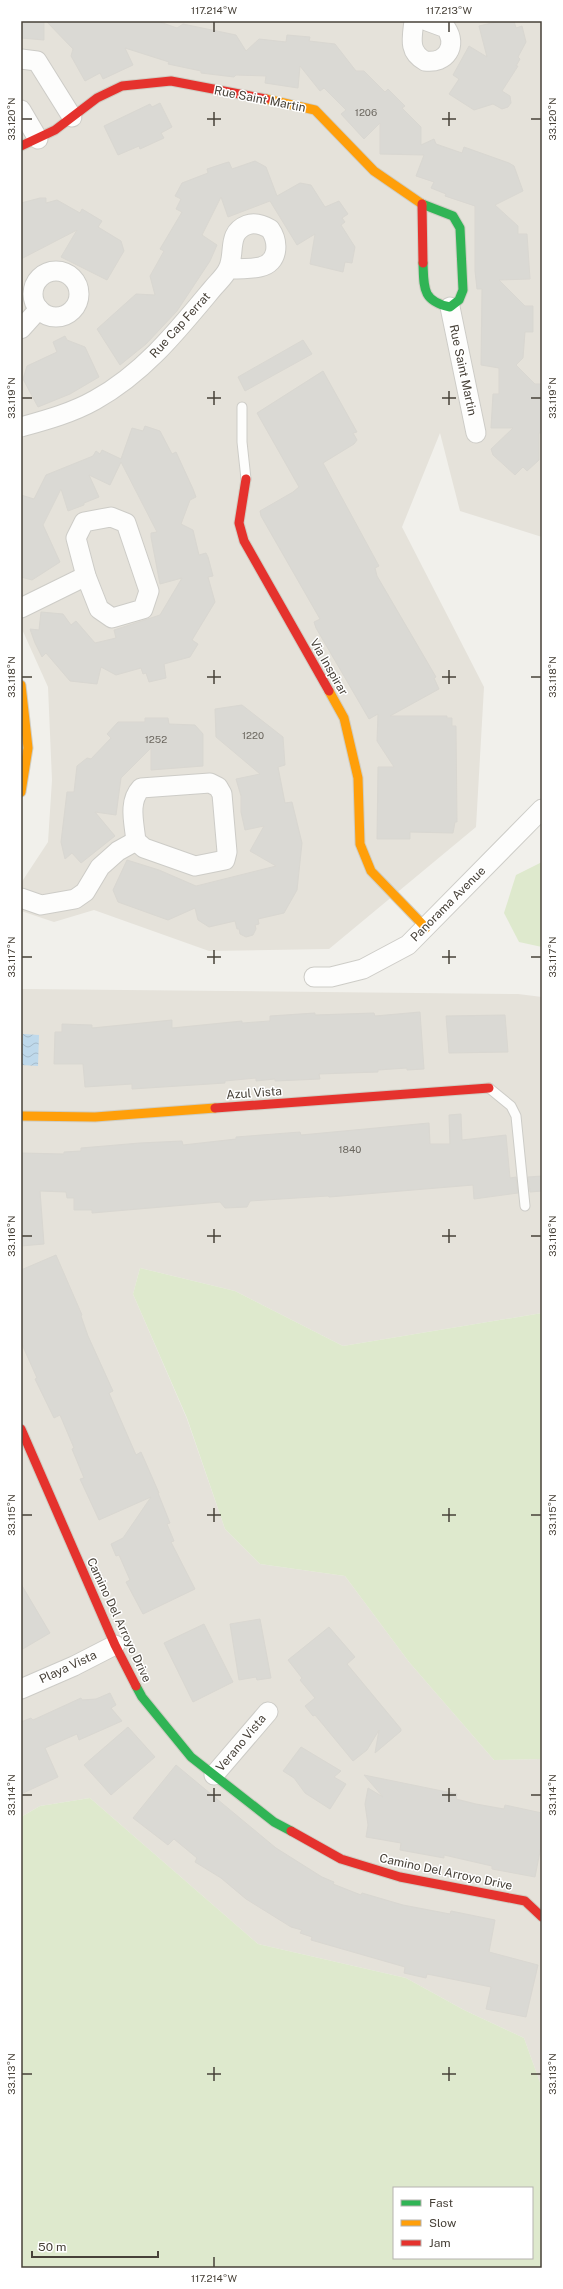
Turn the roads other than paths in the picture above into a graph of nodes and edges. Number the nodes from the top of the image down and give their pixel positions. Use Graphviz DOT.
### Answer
graph roads {
  1 [pos="414,21"];
  2 [pos="427,21"];
  3 [pos="21,59"];
  4 [pos="21,110"];
  5 [pos="72,117"];
  6 [pos="29,143"];
  7 [pos="422,204"];
  8 [pos="229,269"];
  9 [pos="450,308"];
  10 [pos="39,309"];
  11 [pos="21,329"];
  12 [pos="242,407"];
  13 [pos="21,427"];
  14 [pos="476,433"];
  15 [pos="246,479"];
  16 [pos="86,576"];
  17 [pos="21,608"];
  18 [pos="21,685"];
  19 [pos="21,792"];
  20 [pos="542,809"];
  21 [pos="136,840"];
  22 [pos="21,898"];
  23 [pos="426,928"];
  24 [pos="314,977"];
  25 [pos="489,1088"];
  26 [pos="21,1116"];
  27 [pos="525,1206"];
  28 [pos="21,1429"];
  29 [pos="115,1645"];
  30 [pos="21,1688"];
  31 [pos="268,1712"];
  32 [pos="214,1775"];
  33 [pos="542,1917"];
  1 -- 2 [label="street"];
  3 -- 5 [label="street"];
  4 -- 6 [label="street, Rue Saint Martin"];
  5 -- 6 [label="street, Rue Saint Martin"];
  5 -- 7 [label="street, Rue Saint Martin"];
  7 -- 9 [label="street, Rue Saint Martin"];
  7 -- 9 [label="street, Rue Saint Martin"];
  8 -- 13 [label="street, Rue Cap Ferrat"];
  9 -- 14 [label="street, Rue Saint Martin"];
  10 -- 11 [label="street"];
  12 -- 15 [label="lane, Via Inspirar"];
  15 -- 23 [label="street, Via Inspirar"];
  16 -- 16 [label="street"];
  16 -- 17 [label="street"];
  18 -- 19 [label="street"];
  20 -- 23 [label="street, Panorama Avenue"];
  21 -- 21 [label="street"];
  21 -- 22 [label="street"];
  23 -- 24 [label="street, Panorama Avenue"];
  25 -- 26 [label="street, Azul Vista"];
  25 -- 27 [label="lane"];
  28 -- 29 [label="street, Camino Del Arroyo Drive"];
  29 -- 30 [label="street, Playa Vista"];
  29 -- 32 [label="street, Camino Del Arroyo Drive"];
  31 -- 32 [label="street, Verano Vista"];
  32 -- 33 [label="street, Camino Del Arroyo Drive"];
}
